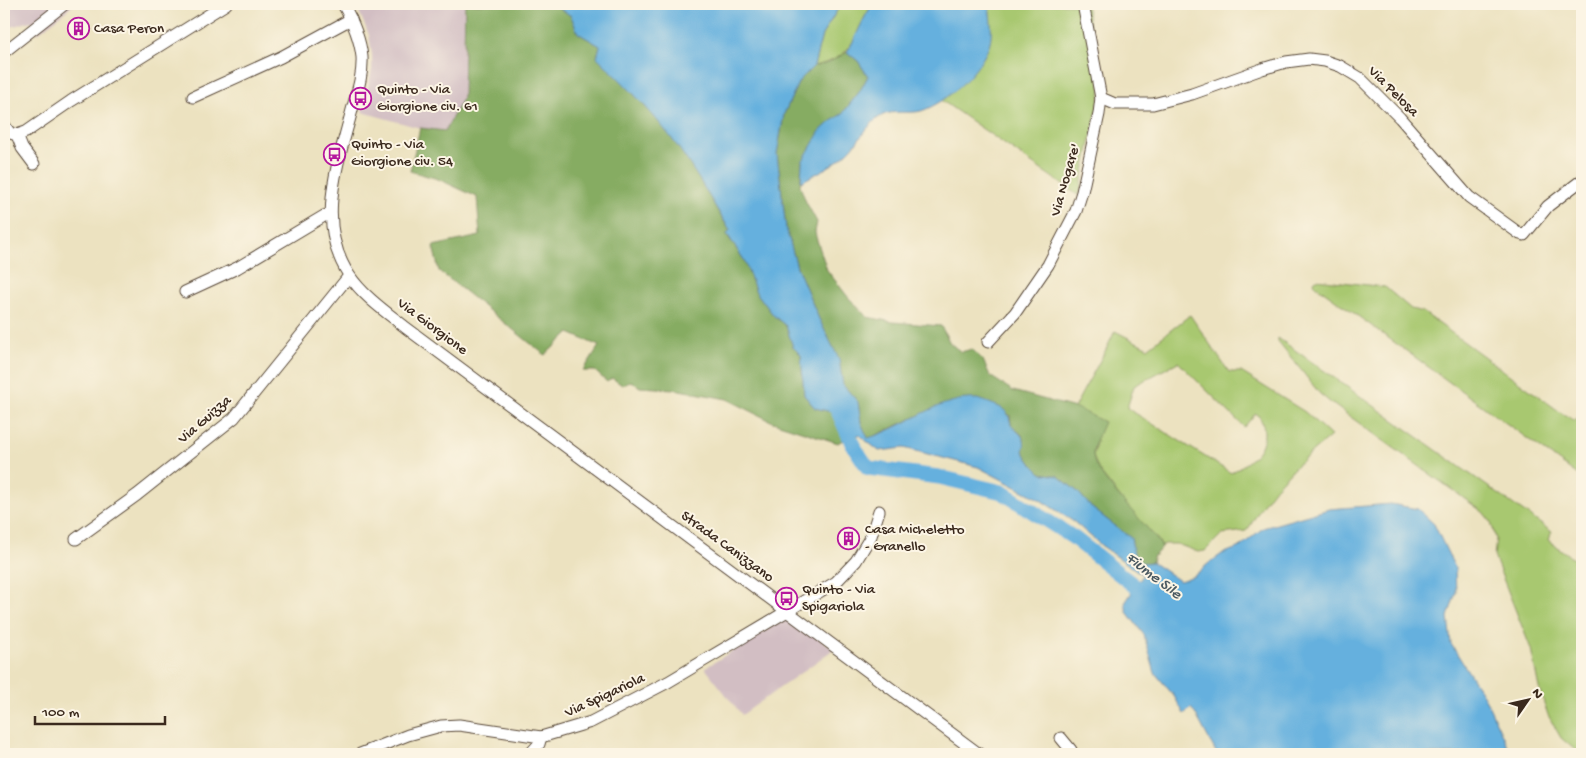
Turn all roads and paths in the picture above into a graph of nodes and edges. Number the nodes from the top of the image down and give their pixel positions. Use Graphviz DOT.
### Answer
graph roads {
  1 [pos="64,4"];
  2 [pos="226,4"];
  3 [pos="343,4"];
  4 [pos="1083,4"];
  5 [pos="351,19"];
  6 [pos="4,52"];
  7 [pos="193,97"];
  8 [pos="1101,98"];
  9 [pos="4,125"];
  10 [pos="17,135"];
  11 [pos="34,164"];
  12 [pos="1582,180"];
  13 [pos="330,214"];
  14 [pos="349,276"];
  15 [pos="185,292"];
  16 [pos="988,342"];
  17 [pos="552,437"];
  18 [pos="879,511"];
  19 [pos="76,538"];
  20 [pos="789,611"];
  21 [pos="541,737"];
  22 [pos="1061,738"];
  23 [pos="1071,753"];
  24 [pos="360,754"];
  25 [pos="530,754"];
  26 [pos="979,754"];
  1 -- 6 [label="street"];
  2 -- 10 [label="street"];
  3 -- 5 [label="street, Via Giorgione"];
  4 -- 8 [label="street, Via Nogare'"];
  5 -- 7 [label="street"];
  5 -- 13 [label="street, Via Giorgione"];
  8 -- 12 [label="street, Via Pelosa"];
  8 -- 16 [label="street, Via Nogare'"];
  9 -- 10 [label="street"];
  10 -- 11 [label="street"];
  13 -- 14 [label="street, Via Giorgione"];
  13 -- 15 [label="street"];
  14 -- 17 [label="street, Via Giorgione"];
  14 -- 19 [label="street, Via Guizza"];
  17 -- 20 [label="street, Strada Canizzano"];
  18 -- 20 [label="street, Via Spigariola"];
  20 -- 21 [label="street, Via Spigariola"];
  20 -- 26 [label="street, Strada Canizzano"];
  21 -- 24 [label="street, Via Spigariola"];
  21 -- 25 [label="street"];
  22 -- 23 [label="street"];
}
